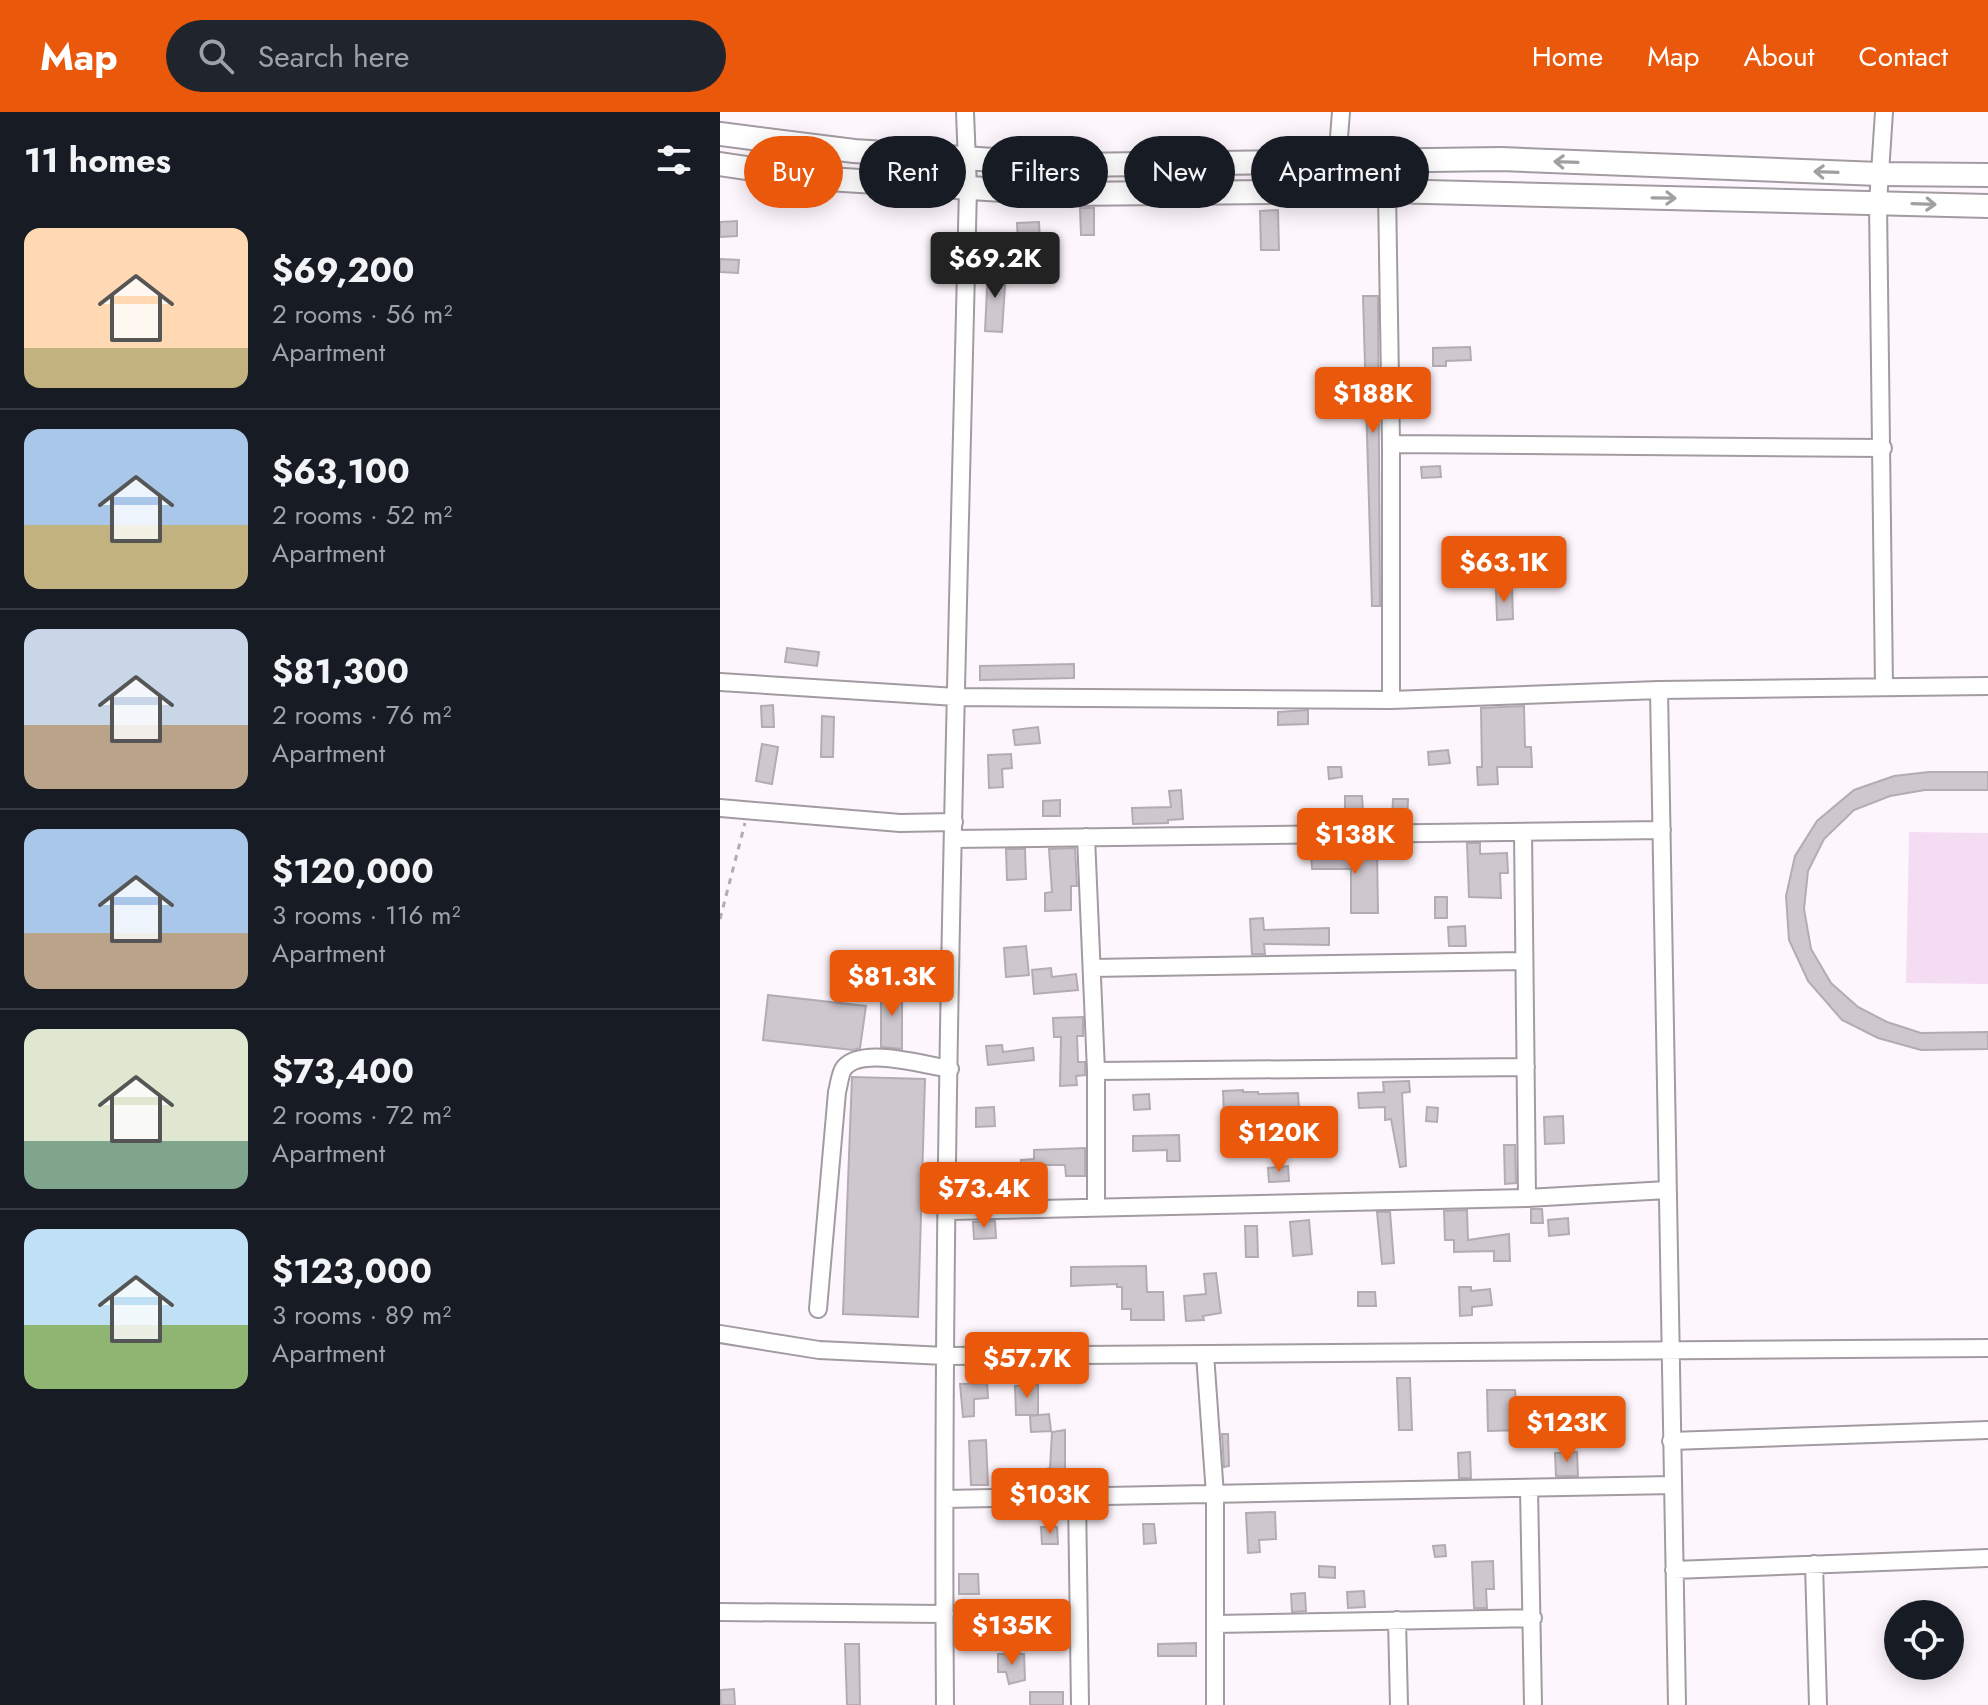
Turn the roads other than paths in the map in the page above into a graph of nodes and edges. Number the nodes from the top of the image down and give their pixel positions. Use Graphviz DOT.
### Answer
graph roads {
  1 [pos="965,112"];
  2 [pos="1341,112"];
  3 [pos="1884,112"];
  4 [pos="720,134"];
  5 [pos="1339,136"];
  6 [pos="967,160"];
  7 [pos="1429,160"];
  8 [pos="1251,163"];
  9 [pos="720,164"];
  10 [pos="1879,174"];
  11 [pos="1988,175"];
  12 [pos="968,188"];
  13 [pos="1251,192"];
  14 [pos="1429,192"];
  15 [pos="1878,203"];
  16 [pos="1988,206"];
  17 [pos="1387,208"];
  18 [pos="1391,444"];
  19 [pos="1883,448"];
  20 [pos="720,682"];
  21 [pos="1988,686"];
  22 [pos="1884,687"];
  23 [pos="1659,690"];
  24 [pos="956,697"];
  25 [pos="1391,700"];
  26 [pos="720,808"];
  27 [pos="954,830"];
  28 [pos="1662,830"];
  29 [pos="1523,832"];
  30 [pos="1086,837"];
  31 [pos="1524,961"];
  32 [pos="1092,968"];
  33 [pos="1526,1067"];
  34 [pos="950,1069"];
  35 [pos="1096,1071"];
  36 [pos="1667,1190"];
  37 [pos="1527,1198"];
  38 [pos="1096,1206"];
  39 [pos="948,1211"];
  40 [pos="818,1309"];
  41 [pos="720,1334"];
  42 [pos="1988,1348"];
  43 [pos="1669,1351"];
  44 [pos="1205,1354"];
  45 [pos="945,1356"];
  46 [pos="1988,1430"];
  47 [pos="1671,1441"];
  48 [pos="1673,1485"];
  49 [pos="1529,1488"];
  50 [pos="1215,1495"];
  51 [pos="1077,1497"];
  52 [pos="945,1499"];
  53 [pos="1988,1558"];
  54 [pos="1814,1564"];
  55 [pos="1674,1570"];
  56 [pos="720,1612"];
  57 [pos="945,1614"];
  58 [pos="1533,1618"];
  59 [pos="1397,1620"];
  60 [pos="1215,1624"];
  61 [pos="945,1705"];
  62 [pos="1080,1705"];
  63 [pos="1215,1705"];
  64 [pos="1399,1705"];
  65 [pos="1533,1705"];
  66 [pos="1677,1705"];
  67 [pos="1818,1705"];
  1 -- 6 [label="street"];
  2 -- 5 [label="street"];
  3 -- 10 [label="street"];
  4 -- 6 [label="main road"];
  6 -- 8 [label="main road"];
  6 -- 12 [label="street"];
  10 -- 7 [label="main road, one-way"];
  9 -- 12 [label="main road"];
  10 -- 11 [label="main road"];
  10 -- 15 [label="street"];
  12 -- 13 [label="main road"];
  12 -- 24 [label="street"];
  14 -- 15 [label="main road, one-way"];
  15 -- 16 [label="main road, one-way"];
  15 -- 19 [label="street"];
  17 -- 18 [label="street"];
  18 -- 19 [label="street"];
  18 -- 25 [label="street"];
  19 -- 22 [label="street"];
  20 -- 24 [label="street"];
  21 -- 22 [label="street"];
  22 -- 23 [label="street"];
  23 -- 25 [label="street"];
  23 -- 28 [label="street"];
  24 -- 25 [label="street"];
  24 -- 27 [label="street"];
  26 -- 27 [label="street"];
  27 -- 30 [label="street"];
  27 -- 34 [label="street"];
  28 -- 29 [label="street"];
  28 -- 36 [label="street"];
  29 -- 30 [label="street"];
  29 -- 31 [label="street"];
  30 -- 32 [label="street"];
  31 -- 32 [label="street"];
  31 -- 33 [label="street"];
  32 -- 35 [label="street"];
  33 -- 35 [label="street"];
  33 -- 37 [label="street"];
  34 -- 39 [label="street"];
  34 -- 40 [label="street"];
  35 -- 38 [label="street"];
  36 -- 37 [label="street"];
  36 -- 43 [label="street"];
  37 -- 38 [label="street"];
  38 -- 39 [label="street"];
  39 -- 45 [label="street"];
  41 -- 45 [label="street"];
  42 -- 43 [label="street"];
  43 -- 44 [label="street"];
  43 -- 47 [label="street"];
  44 -- 45 [label="street"];
  44 -- 50 [label="street"];
  45 -- 52 [label="street"];
  46 -- 47 [label="street"];
  47 -- 48 [label="street"];
  48 -- 49 [label="street"];
  48 -- 55 [label="street"];
  49 -- 50 [label="street"];
  49 -- 58 [label="street"];
  50 -- 51 [label="street"];
  50 -- 60 [label="street"];
  51 -- 52 [label="street"];
  51 -- 62 [label="street"];
  52 -- 57 [label="street"];
  53 -- 54 [label="street"];
  54 -- 55 [label="street"];
  54 -- 67 [label="street"];
  55 -- 66 [label="street"];
  56 -- 57 [label="street"];
  57 -- 61 [label="street"];
  58 -- 59 [label="street"];
  58 -- 65 [label="street"];
  59 -- 60 [label="street"];
  59 -- 64 [label="street"];
  60 -- 63 [label="street"];
}
